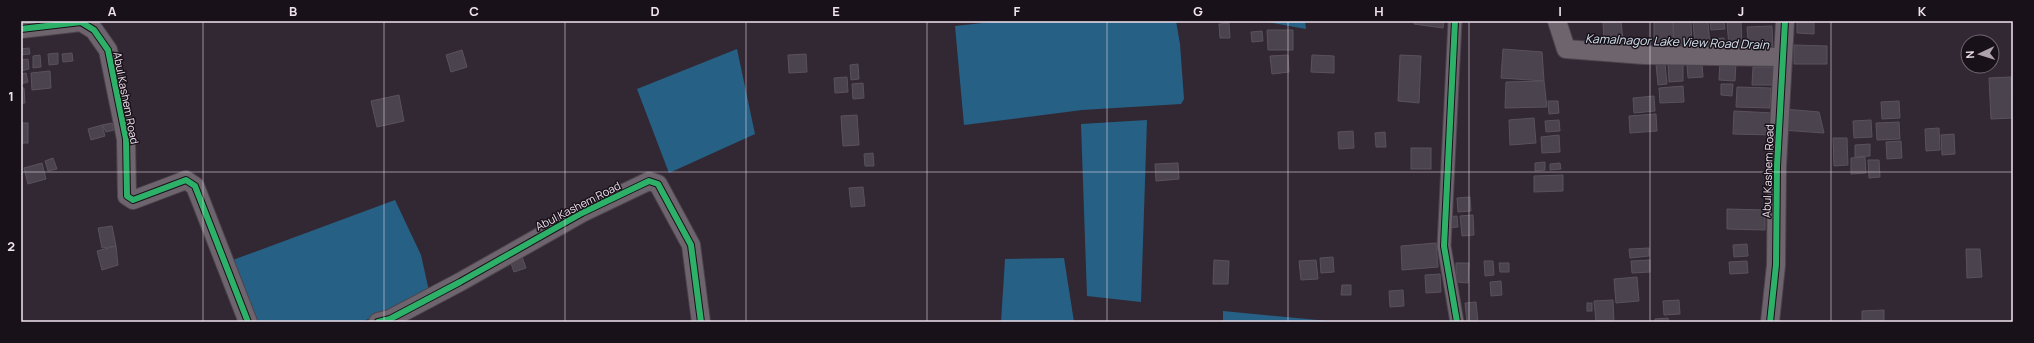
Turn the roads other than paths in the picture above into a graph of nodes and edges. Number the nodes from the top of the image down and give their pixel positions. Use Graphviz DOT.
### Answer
graph roads {
  1 [pos="1455,21"];
  2 [pos="1557,21"];
  3 [pos="1785,21"];
  4 [pos="21,29"];
  5 [pos="1783,57"];
  6 [pos="248,322"];
  7 [pos="378,322"];
  8 [pos="701,322"];
  9 [pos="1457,322"];
  10 [pos="1770,322"];
  1 -- 9 [label="street"];
  2 -- 5 [label="street"];
  3 -- 5 [label="street, Abul Kashem Road"];
  4 -- 6 [label="street, Abul Kashem Road"];
  5 -- 10 [label="street, Abul Kashem Road"];
  7 -- 8 [label="street, Abul Kashem Road"];
}
